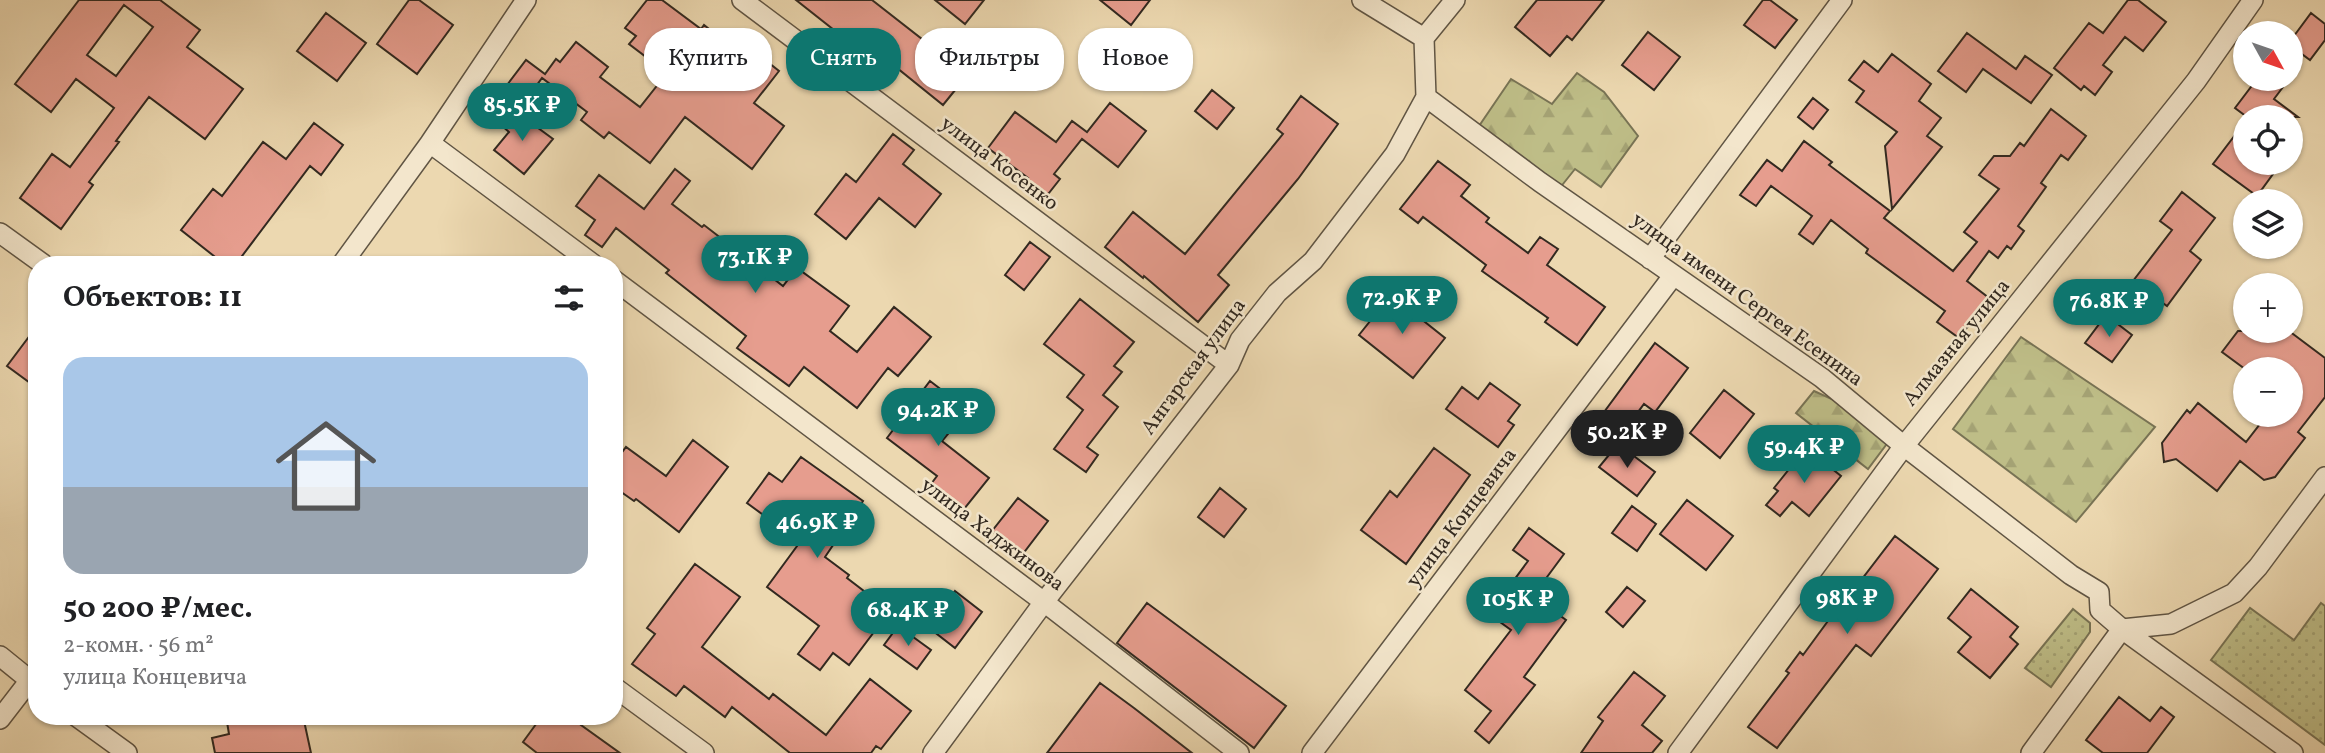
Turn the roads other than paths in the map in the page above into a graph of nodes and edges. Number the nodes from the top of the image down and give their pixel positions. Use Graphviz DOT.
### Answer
graph roads {
  1 [pos="526,0"];
  2 [pos="742,0"];
  3 [pos="1362,0"];
  4 [pos="1455,0"];
  5 [pos="1842,0"];
  6 [pos="2253,0"];
  7 [pos="1424,38"];
  8 [pos="1426,97"];
  9 [pos="430,142"];
  10 [pos="0,233"];
  11 [pos="32,256"];
  12 [pos="348,256"];
  13 [pos="582,256"];
  14 [pos="1650,259"];
  15 [pos="1673,276"];
  16 [pos="623,288"];
  17 [pos="1230,365"];
  18 [pos="1904,446"];
  19 [pos="2325,477"];
  20 [pos="1044,602"];
  21 [pos="2122,629"];
  22 [pos="0,656"];
  23 [pos="28,674"];
  24 [pos="28,686"];
  25 [pos="623,694"];
  26 [pos="0,719"];
  27 [pos="88,725"];
  28 [pos="127,753"];
  29 [pos="704,753"];
  30 [pos="933,753"];
  31 [pos="1238,753"];
  32 [pos="1312,753"];
  33 [pos="1678,753"];
  34 [pos="2031,753"];
  35 [pos="2293,753"];
  1 -- 9 [label="street"];
  2 -- 17 [label="street, улица Косенко"];
  3 -- 7 [label="street"];
  4 -- 7 [label="street"];
  5 -- 14 [label="street"];
  6 -- 18 [label="street, Алмазная улица"];
  7 -- 8 [label="street"];
  8 -- 14 [label="street, улица имени Сергея Есенина"];
  8 -- 17 [label="street, Ангарская улица"];
  9 -- 12 [label="street"];
  9 -- 13 [label="street"];
  10 -- 11 [label="street"];
  14 -- 15 [label="street, улица имени Сергея Есенина"];
  15 -- 18 [label="street, улица имени Сергея Есенина"];
  15 -- 32 [label="street, улица Концевича"];
  16 -- 20 [label="street, улица Хаджинова"];
  17 -- 20 [label="street, Ангарская улица"];
  18 -- 21 [label="street, улица имени Сергея Есенина"];
  18 -- 33 [label="street, Алмазная улица"];
  19 -- 21 [label="street"];
  20 -- 30 [label="street, Ангарская улица"];
  20 -- 31 [label="street, улица Хаджинова"];
  21 -- 34 [label="street"];
  21 -- 35 [label="street, улица имени Сергея Есенина"];
  22 -- 23 [label="street"];
  24 -- 26 [label="street"];
  25 -- 29 [label="street"];
  27 -- 28 [label="street"];
}
